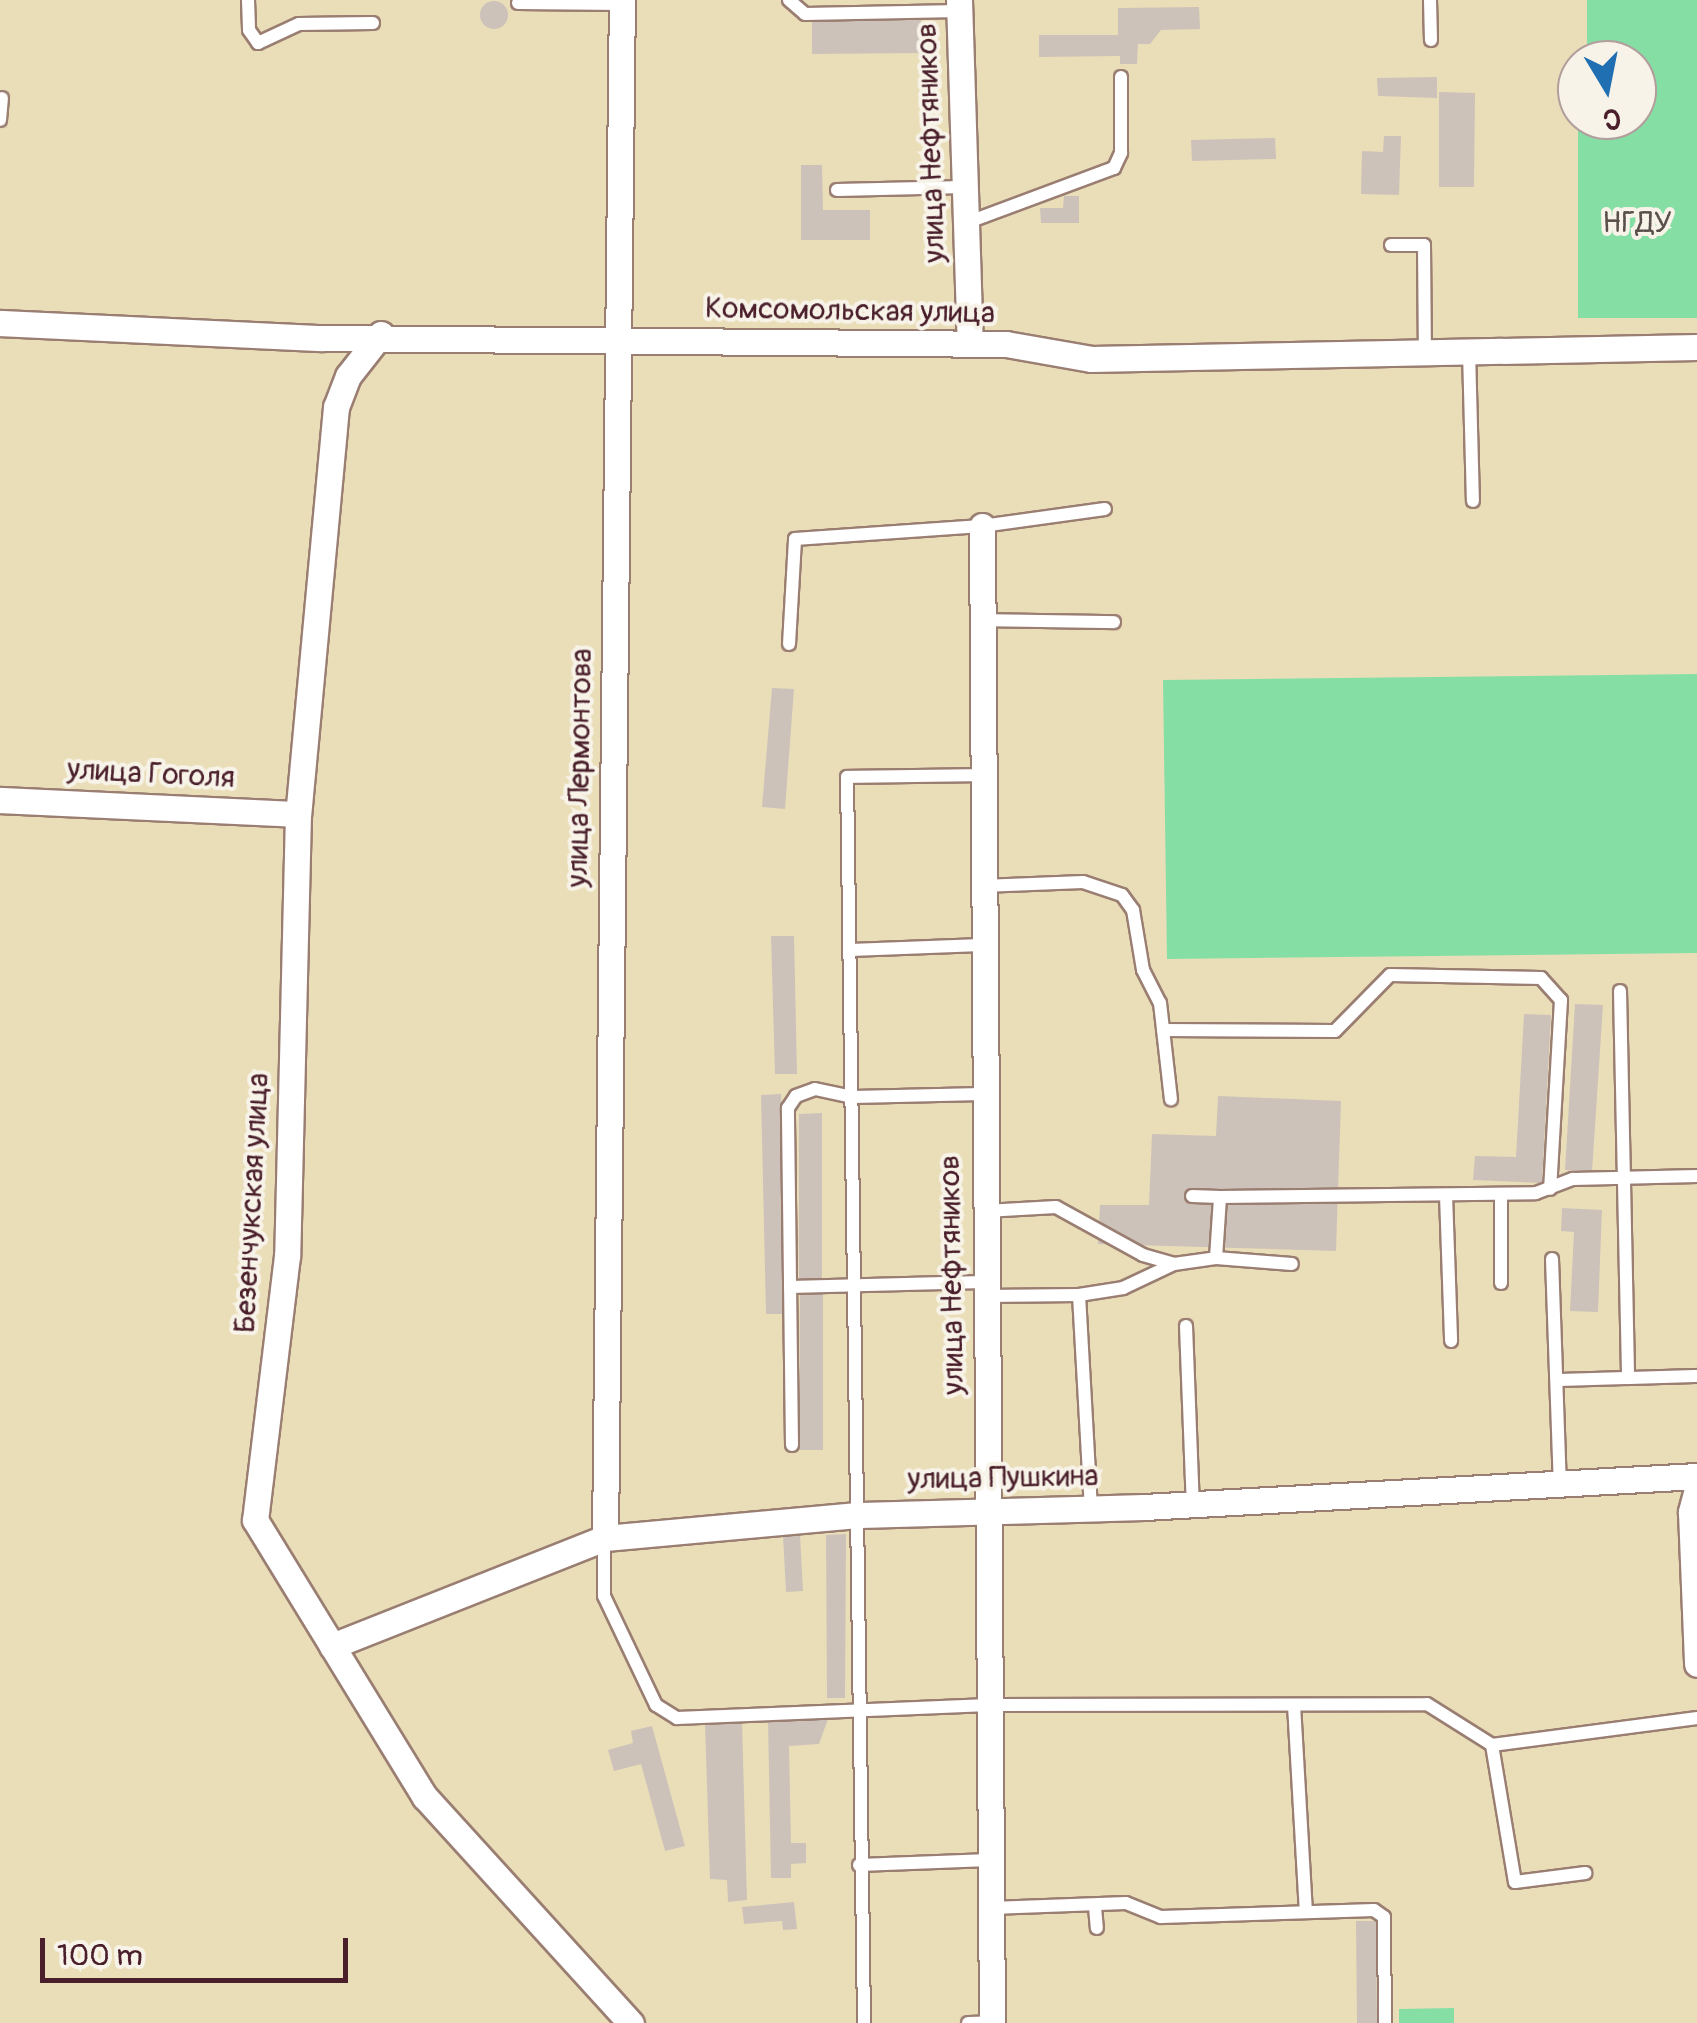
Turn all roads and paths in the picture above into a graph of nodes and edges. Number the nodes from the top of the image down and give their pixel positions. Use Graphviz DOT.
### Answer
graph roads {
  1 [pos="248,0"];
  2 [pos="789,0"];
  3 [pos="1430,0"];
  4 [pos="622,2"];
  5 [pos="518,4"];
  6 [pos="959,6"];
  7 [pos="373,23"];
  8 [pos="1432,40"];
  9 [pos="1121,77"];
  10 [pos="2,98"];
  11 [pos="0,120"];
  12 [pos="965,187"];
  13 [pos="837,190"];
  14 [pos="966,223"];
  15 [pos="1391,245"];
  16 [pos="0,323"];
  17 [pos="381,334"];
  18 [pos="623,340"];
  19 [pos="970,344"];
  20 [pos="1697,347"];
  21 [pos="1468,351"];
  22 [pos="1425,352"];
  23 [pos="1473,501"];
  24 [pos="1106,510"];
  25 [pos="982,526"];
  26 [pos="982,620"];
  27 [pos="1114,622"];
  28 [pos="789,644"];
  29 [pos="982,774"];
  30 [pos="0,800"];
  31 [pos="298,814"];
  32 [pos="982,886"];
  33 [pos="982,945"];
  34 [pos="850,950"];
  35 [pos="1620,991"];
  36 [pos="1163,1030"];
  37 [pos="982,1094"];
  38 [pos="852,1097"];
  39 [pos="1171,1099"];
  40 [pos="1697,1176"];
  41 [pos="1624,1178"];
  42 [pos="1550,1189"];
  43 [pos="1501,1194"];
  44 [pos="1446,1195"];
  45 [pos="1192,1196"];
  46 [pos="1220,1197"];
  47 [pos="982,1211"];
  48 [pos="1216,1258"];
  49 [pos="1552,1259"];
  50 [pos="1174,1264"];
  51 [pos="1292,1264"];
  52 [pos="1501,1283"];
  53 [pos="856,1285"];
  54 [pos="790,1286"];
  55 [pos="983,1289"];
  56 [pos="1080,1295"];
  57 [pos="1186,1326"];
  58 [pos="1451,1341"];
  59 [pos="1697,1376"];
  60 [pos="1628,1378"];
  61 [pos="1557,1380"];
  62 [pos="792,1445"];
  63 [pos="1697,1476"];
  64 [pos="1560,1485"];
  65 [pos="1697,1489"];
  66 [pos="1194,1505"];
  67 [pos="1091,1508"];
  68 [pos="988,1510"];
  69 [pos="860,1515"];
  70 [pos="605,1538"];
  71 [pos="332,1646"];
  72 [pos="1697,1664"];
  73 [pos="1294,1704"];
  74 [pos="989,1705"];
  75 [pos="858,1708"];
  76 [pos="1697,1718"];
  77 [pos="1492,1745"];
  78 [pos="990,1860"];
  79 [pos="859,1864"];
  80 [pos="1585,1874"];
  81 [pos="1095,1907"];
  82 [pos="991,1908"];
  83 [pos="1306,1912"];
  84 [pos="1097,1928"];
  85 [pos="992,2022"];
  86 [pos="631,2023"];
  87 [pos="864,2023"];
  88 [pos="968,2023"];
  89 [pos="1385,2023"];
  1 -- 7 [label="lane"];
  2 -- 6 [label="lane"];
  3 -- 8 [label="lane"];
  4 -- 5 [label="lane"];
  4 -- 18 [label="street, улица Лермонтова"];
  6 -- 12 [label="street, улица Нефтяников"];
  9 -- 14 [label="lane"];
  10 -- 11 [label="lane"];
  12 -- 13 [label="lane"];
  12 -- 14 [label="street, улица Нефтяников"];
  14 -- 19 [label="street, улица Нефтяников"];
  15 -- 22 [label="lane"];
  16 -- 17 [label="street, Комсомольская улица"];
  17 -- 18 [label="street, Комсомольская улица"];
  17 -- 31 [label="street, Безенчукская улица"];
  18 -- 19 [label="street, Комсомольская улица"];
  18 -- 70 [label="street, улица Лермонтова"];
  19 -- 22 [label="street, Комсомольская улица"];
  20 -- 21 [label="street, Комсомольская улица"];
  21 -- 22 [label="street, Комсомольская улица"];
  21 -- 23 [label="lane"];
  24 -- 25 [label="lane"];
  25 -- 26 [label="street, улица Нефтяников"];
  25 -- 28 [label="lane"];
  26 -- 27 [label="lane"];
  26 -- 29 [label="street, улица Нефтяников"];
  29 -- 32 [label="street, улица Нефтяников"];
  29 -- 34 [label="lane"];
  30 -- 31 [label="street, улица Гоголя"];
  31 -- 71 [label="street, Безенчукская улица"];
  32 -- 33 [label="street, улица Нефтяников"];
  32 -- 36 [label="lane"];
  33 -- 34 [label="lane"];
  33 -- 37 [label="street, улица Нефтяников"];
  34 -- 38 [label="lane"];
  35 -- 41 [label="lane"];
  36 -- 39 [label="lane"];
  36 -- 42 [label="lane"];
  37 -- 38 [label="lane"];
  37 -- 47 [label="street, улица Нефтяников"];
  38 -- 53 [label="lane"];
  38 -- 54 [label="lane"];
  40 -- 41 [label="lane"];
  41 -- 42 [label="lane"];
  41 -- 60 [label="lane"];
  42 -- 43 [label="lane"];
  43 -- 44 [label="lane"];
  43 -- 52 [label="lane"];
  44 -- 46 [label="lane"];
  44 -- 58 [label="lane"];
  45 -- 46 [label="lane"];
  46 -- 48 [label="lane"];
  47 -- 50 [label="lane"];
  47 -- 55 [label="street, улица Нефтяников"];
  48 -- 50 [label="lane"];
  48 -- 51 [label="lane"];
  49 -- 61 [label="lane"];
  50 -- 56 [label="lane"];
  53 -- 54 [label="lane"];
  53 -- 55 [label="lane"];
  53 -- 69 [label="lane"];
  54 -- 62 [label="lane"];
  55 -- 56 [label="lane"];
  55 -- 68 [label="street, улица Нефтяников"];
  56 -- 67 [label="lane"];
  57 -- 66 [label="lane"];
  59 -- 60 [label="lane"];
  60 -- 61 [label="lane"];
  61 -- 64 [label="lane"];
  63 -- 64 [label="street, улица Пушкина"];
  64 -- 66 [label="street, улица Пушкина"];
  65 -- 72 [label="street"];
  66 -- 67 [label="street, улица Пушкина"];
  67 -- 68 [label="street, улица Пушкина"];
  68 -- 69 [label="street, улица Пушкина"];
  68 -- 74 [label="street, улица Нефтяников"];
  69 -- 70 [label="street, улица Пушкина"];
  69 -- 75 [label="lane"];
  70 -- 71 [label="street, улица Пушкина"];
  70 -- 75 [label="lane"];
  71 -- 86 [label="street, Безенчукская улица"];
  73 -- 74 [label="lane"];
  73 -- 77 [label="lane"];
  73 -- 83 [label="lane"];
  74 -- 75 [label="lane"];
  74 -- 78 [label="street, улица Нефтяников"];
  75 -- 79 [label="lane"];
  76 -- 77 [label="lane"];
  77 -- 80 [label="lane"];
  78 -- 79 [label="lane"];
  78 -- 82 [label="street, улица Нефтяников"];
  79 -- 87 [label="lane"];
  81 -- 82 [label="lane"];
  81 -- 83 [label="lane"];
  81 -- 84 [label="lane"];
  82 -- 85 [label="street, улица Нефтяников"];
  83 -- 89 [label="lane"];
  85 -- 88 [label="lane"];
}
